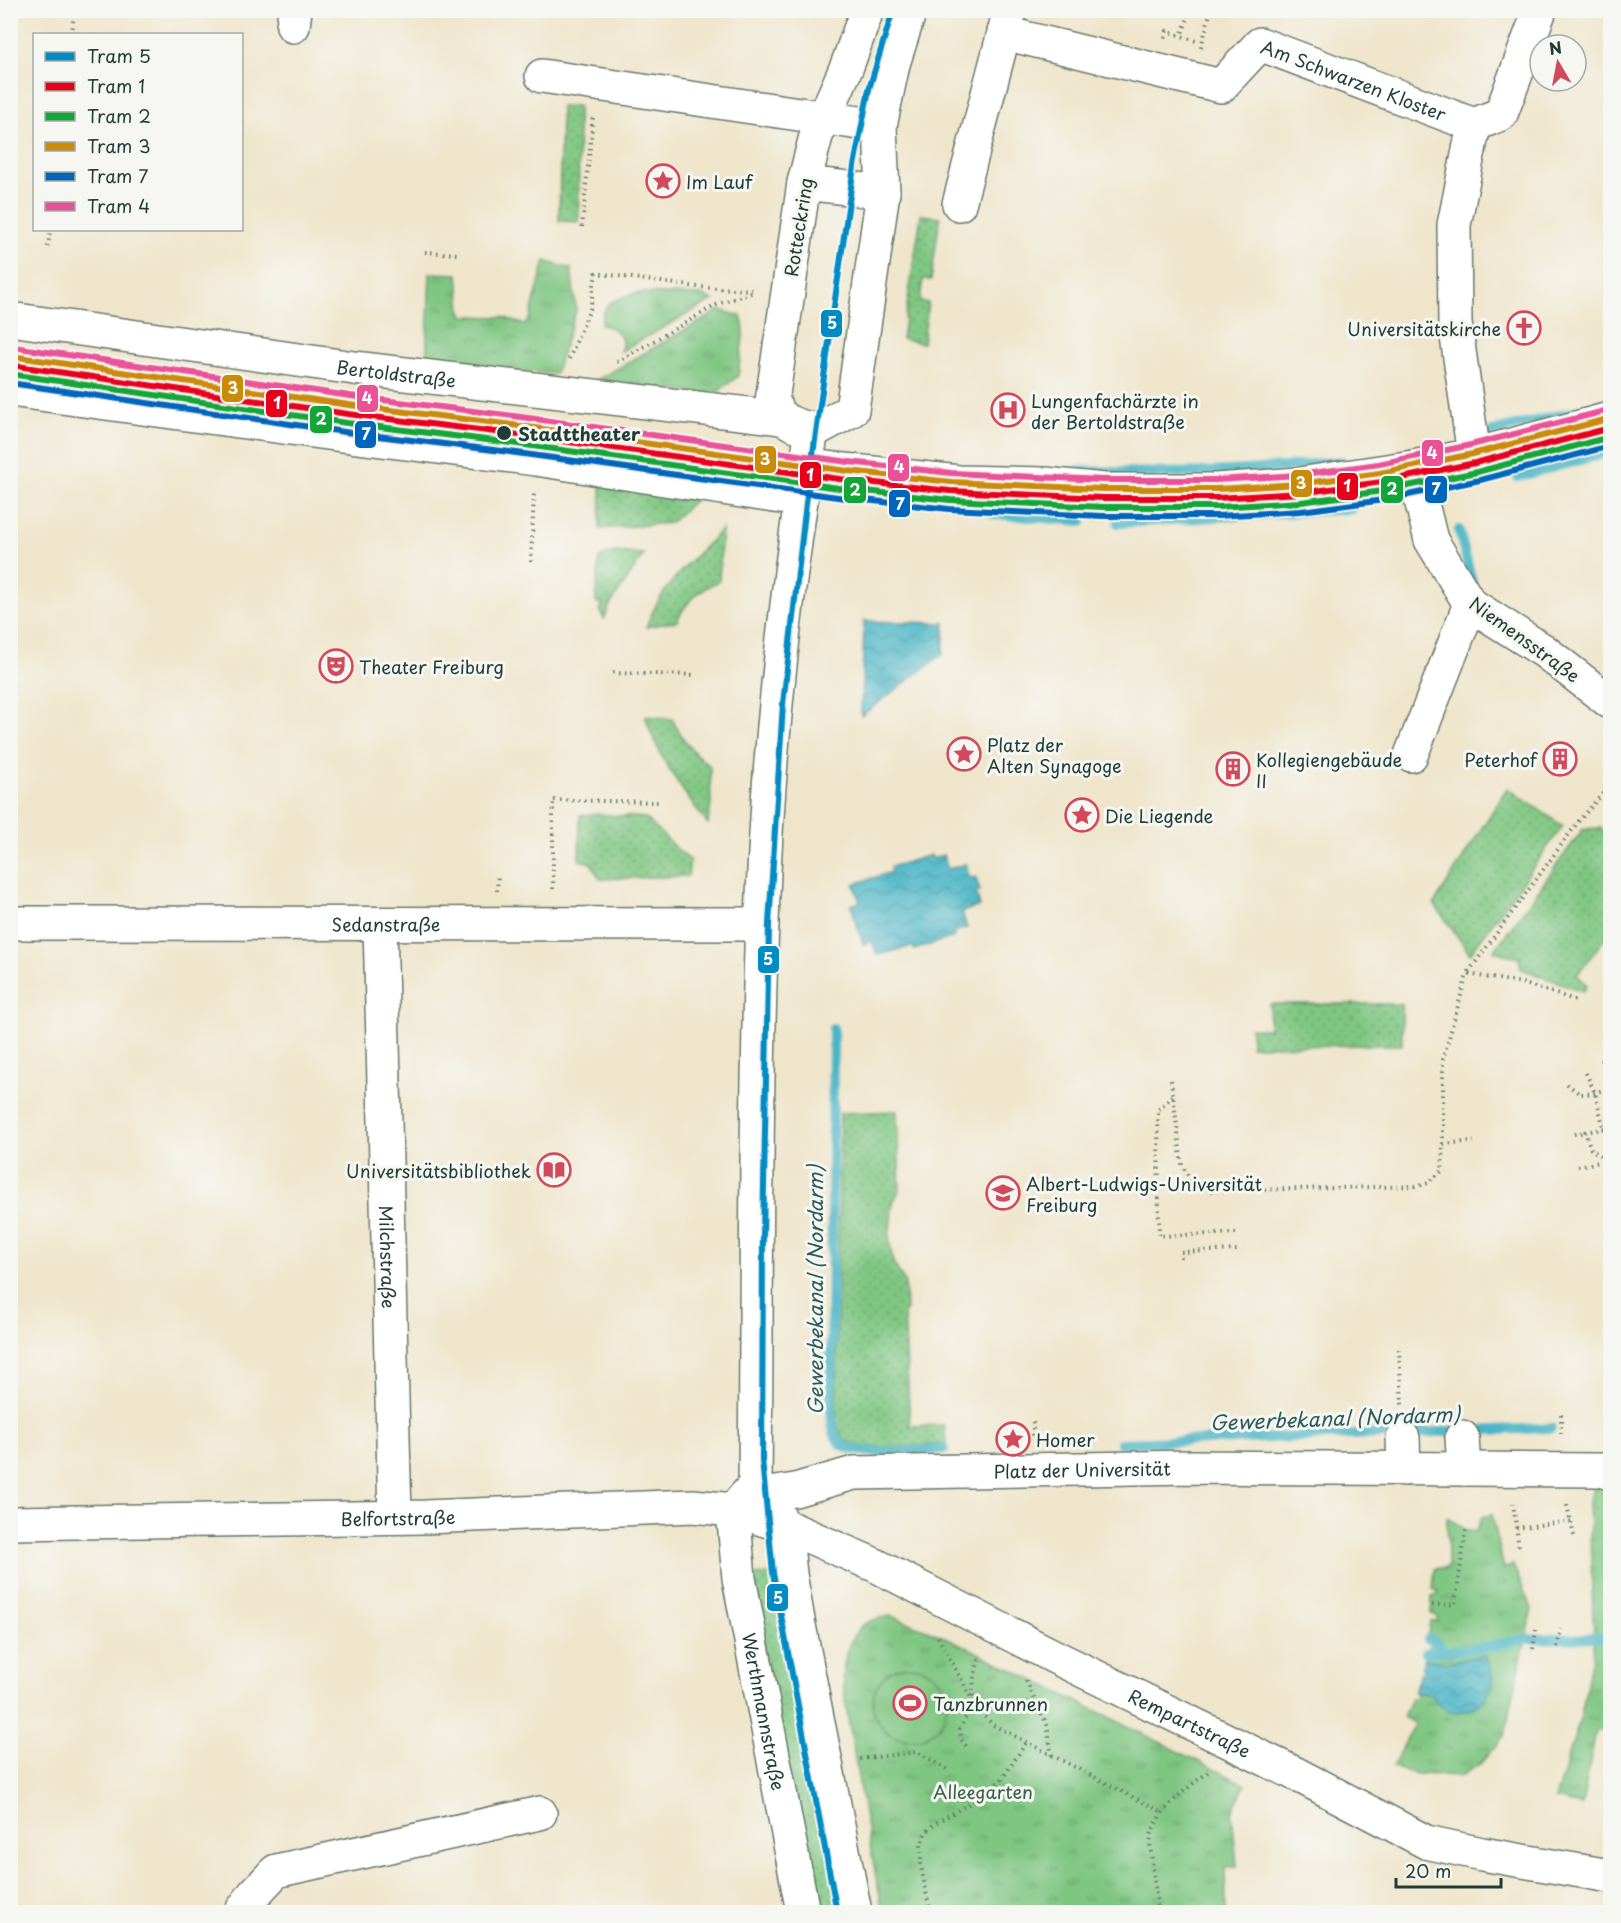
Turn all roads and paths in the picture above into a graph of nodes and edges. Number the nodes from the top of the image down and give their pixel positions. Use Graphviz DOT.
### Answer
graph roads {
  1 [pos="74,10"];
  2 [pos="867,10"];
  3 [pos="910,10"];
  4 [pos="1177,10"];
  5 [pos="1540,10"];
  6 [pos="1007,22"];
  7 [pos="72,33"];
  8 [pos="1202,43"];
  9 [pos="542,76"];
  10 [pos="598,86"];
  11 [pos="824,118"];
  12 [pos="1474,125"];
  13 [pos="880,126"];
  14 [pos="804,183"];
  15 [pos="883,192"];
  16 [pos="959,204"];
  17 [pos="582,227"];
  18 [pos="50,231"];
  19 [pos="48,247"];
  20 [pos="425,252"];
  21 [pos="458,254"];
  22 [pos="10,319"];
  23 [pos="10,390"];
  24 [pos="574,393"];
  25 [pos="1611,419"];
  26 [pos="797,423"];
  27 [pos="1474,455"];
  28 [pos="536,459"];
  29 [pos="806,466"];
  30 [pos="1413,467"];
  31 [pos="800,500"];
  32 [pos="531,562"];
  33 [pos="1470,604"];
  34 [pos="613,673"];
  35 [pos="697,675"];
  36 [pos="1611,702"];
  37 [pos="1411,755"];
  38 [pos="1611,785"];
  39 [pos="658,802"];
  40 [pos="498,874"];
  41 [pos="552,890"];
  42 [pos="497,891"];
  43 [pos="10,923"];
  44 [pos="380,924"];
  45 [pos="762,924"];
  46 [pos="1467,974"];
  47 [pos="1575,1000"];
  48 [pos="1602,1059"];
  49 [pos="1586,1073"];
  50 [pos="1611,1078"];
  51 [pos="1171,1080"];
  52 [pos="1568,1084"];
  53 [pos="1611,1087"];
  54 [pos="1595,1093"];
  55 [pos="1174,1096"];
  56 [pos="1611,1128"];
  57 [pos="1604,1129"];
  58 [pos="1585,1132"];
  59 [pos="1574,1134"];
  60 [pos="1474,1141"];
  61 [pos="1443,1144"];
  62 [pos="1608,1160"];
  63 [pos="1578,1166"];
  64 [pos="1236,1233"];
  65 [pos="1239,1250"];
  66 [pos="1181,1258"];
  67 [pos="1399,1349"];
  68 [pos="1033,1422"];
  69 [pos="1033,1433"];
  70 [pos="1462,1437"];
  71 [pos="1403,1441"];
  72 [pos="1464,1469"];
  73 [pos="1611,1473"];
  74 [pos="760,1490"];
  75 [pos="1567,1505"];
  76 [pos="733,1510"];
  77 [pos="1514,1512"];
  78 [pos="395,1517"];
  79 [pos="1571,1521"];
  80 [pos="10,1523"];
  81 [pos="785,1526"];
  82 [pos="1516,1528"];
  83 [pos="1466,1530"];
  84 [pos="1575,1540"];
  85 [pos="1519,1548"];
  86 [pos="1432,1605"];
  87 [pos="1561,1629"];
  88 [pos="1536,1630"];
  89 [pos="936,1634"];
  90 [pos="1557,1647"];
  91 [pos="1533,1649"];
  92 [pos="983,1650"];
  93 [pos="1025,1679"];
  94 [pos="972,1702"];
  95 [pos="1026,1743"];
  96 [pos="966,1746"];
  97 [pos="1052,1756"];
  98 [pos="857,1759"];
  99 [pos="947,1769"];
  100 [pos="1212,1769"];
  101 [pos="1162,1812"];
  102 [pos="540,1813"];
  103 [pos="1611,1876"];
  104 [pos="241,1912"];
  105 [pos="803,1912"];
  106 [pos="855,1912"];
  107 [pos="930,1912"];
  108 [pos="1158,1912"];
  1 -- 7 [label="path"];
  2 -- 11 [label="street, Rotteckring"];
  3 -- 13 [label="street"];
  4 -- 8 [label="path"];
  5 -- 12 [label="street"];
  6 -- 12 [label="street, Am Schwarzen Kloster"];
  6 -- 16 [label="street"];
  9 -- 10 [label="street"];
  10 -- 11 [label="street"];
  10 -- 17 [label="path"];
  11 -- 13 [label="street"];
  11 -- 14 [label="street, Rotteckring"];
  12 -- 27 [label="street"];
  13 -- 15 [label="street"];
  14 -- 15 [label="street"];
  14 -- 26 [label="street, Rotteckring"];
  15 -- 26 [label="street"];
  18 -- 19 [label="path"];
  20 -- 21 [label="path"];
  22 -- 24 [label="street, Bertoldstraße"];
  23 -- 28 [label="street"];
  24 -- 24 [label="path"];
  24 -- 26 [label="street, Bertoldstraße"];
  25 -- 27 [label="street"];
  26 -- 29 [label="street, Rotteckring"];
  27 -- 30 [label="street"];
  28 -- 31 [label="street"];
  28 -- 32 [label="path"];
  29 -- 30 [label="street"];
  29 -- 31 [label="street"];
  30 -- 33 [label="street, Niemensstraße"];
  31 -- 45 [label="street"];
  33 -- 36 [label="street, Niemensstraße"];
  33 -- 37 [label="street"];
  34 -- 35 [label="path"];
  38 -- 46 [label="path"];
  39 -- 41 [label="path"];
  40 -- 42 [label="path"];
  43 -- 44 [label="street, Sedanstraße"];
  44 -- 45 [label="street, Sedanstraße"];
  44 -- 78 [label="street, Milchstraße"];
  45 -- 74 [label="street"];
  46 -- 47 [label="path"];
  46 -- 61 [label="path"];
  48 -- 50 [label="path"];
  49 -- 54 [label="path"];
  51 -- 55 [label="path"];
  52 -- 54 [label="path"];
  53 -- 54 [label="path"];
  54 -- 57 [label="path"];
  55 -- 61 [label="path"];
  55 -- 64 [label="path"];
  56 -- 57 [label="path"];
  57 -- 58 [label="path"];
  58 -- 59 [label="path"];
  58 -- 62 [label="path"];
  60 -- 61 [label="path"];
  62 -- 63 [label="path"];
  65 -- 66 [label="path"];
  67 -- 71 [label="path"];
  68 -- 69 [label="path"];
  70 -- 72 [label="street"];
  71 -- 72 [label="street, Platz der Universität"];
  71 -- 74 [label="street, Platz der Universität"];
  72 -- 73 [label="street, Platz der Universität"];
  74 -- 76 [label="street"];
  74 -- 81 [label="street"];
  75 -- 79 [label="path"];
  76 -- 78 [label="street, Belfortstraße"];
  76 -- 81 [label="street, Belfortstraße"];
  76 -- 105 [label="street, Werthmannstraße"];
  77 -- 82 [label="path"];
  78 -- 80 [label="street, Belfortstraße"];
  79 -- 82 [label="path"];
  79 -- 84 [label="path"];
  81 -- 103 [label="street, Rempartstraße"];
  81 -- 106 [label="street"];
  82 -- 85 [label="path"];
  83 -- 86 [label="path"];
  87 -- 90 [label="path"];
  88 -- 91 [label="path"];
  89 -- 94 [label="path"];
  92 -- 94 [label="path"];
  93 -- 97 [label="path"];
  94 -- 95 [label="path"];
  94 -- 96 [label="path"];
  95 -- 97 [label="path"];
  95 -- 107 [label="path"];
  97 -- 101 [label="path"];
  98 -- 99 [label="path"];
  100 -- 101 [label="path"];
  101 -- 108 [label="path"];
  102 -- 104 [label="street"];
}
